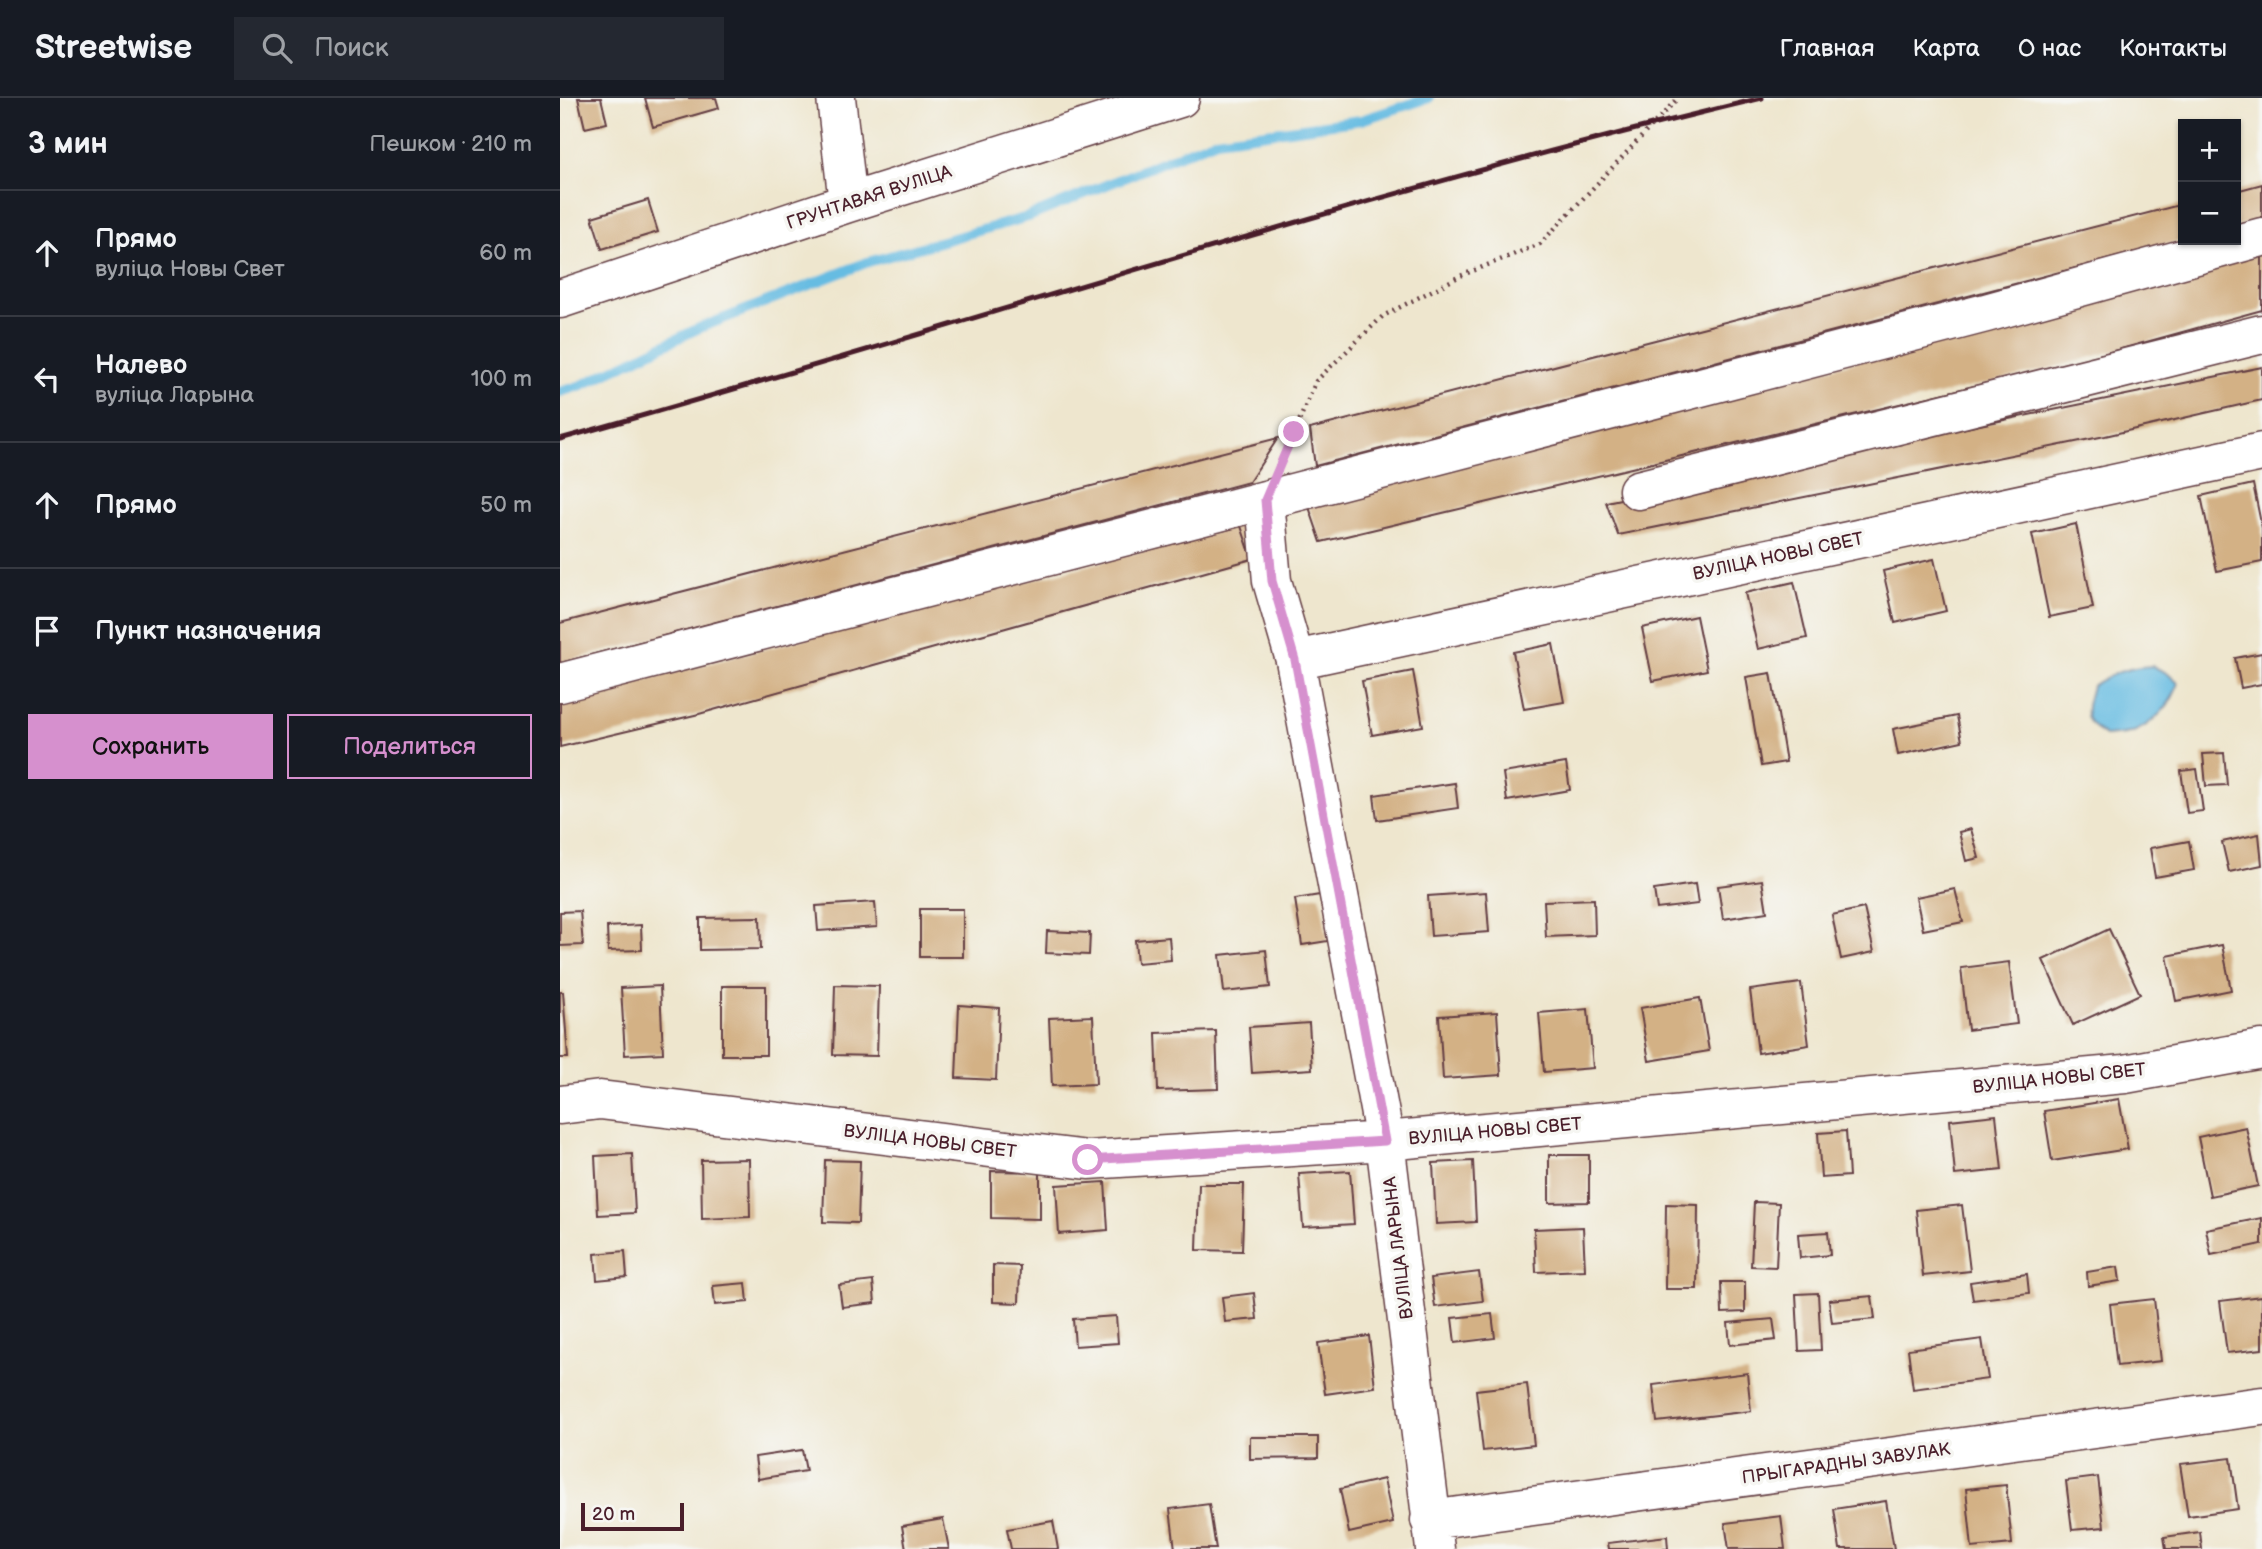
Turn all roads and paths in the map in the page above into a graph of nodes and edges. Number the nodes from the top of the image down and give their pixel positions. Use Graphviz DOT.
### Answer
graph roads {
  1 [pos="836,98"];
  2 [pos="1180,98"];
  3 [pos="1678,98"];
  4 [pos="848,203"];
  5 [pos="2262,237"];
  6 [pos="560,299"];
  7 [pos="2262,334"];
  8 [pos="2262,452"];
  9 [pos="1638,490"];
  10 [pos="1265,500"];
  11 [pos="1295,660"];
  12 [pos="560,683"];
  13 [pos="2262,1049"];
  14 [pos="560,1105"];
  15 [pos="1385,1141"];
  16 [pos="2262,1406"];
  17 [pos="1432,1534"];
  1 -- 4 [label="street"];
  2 -- 4 [label="street, ГРУНТАВАЯ ВУЛІЦА"];
  3 -- 10 [label="path"];
  4 -- 6 [label="street, ГРУНТАВАЯ ВУЛІЦА"];
  5 -- 10 [label="street"];
  7 -- 9 [label="street"];
  8 -- 11 [label="street, ВУЛІЦА НОВЫ СВЕТ"];
  10 -- 11 [label="street, ВУЛІЦА ЛАРЫНА"];
  10 -- 12 [label="street"];
  11 -- 15 [label="street, ВУЛІЦА ЛАРЫНА"];
  13 -- 15 [label="street, ВУЛІЦА НОВЫ СВЕТ"];
  14 -- 15 [label="street, ВУЛІЦА НОВЫ СВЕТ"];
  15 -- 17 [label="street, ВУЛІЦА ЛАРЫНА"];
  16 -- 17 [label="street, ПРЫГАРАДНЫ ЗАВУЛАК"];
}
